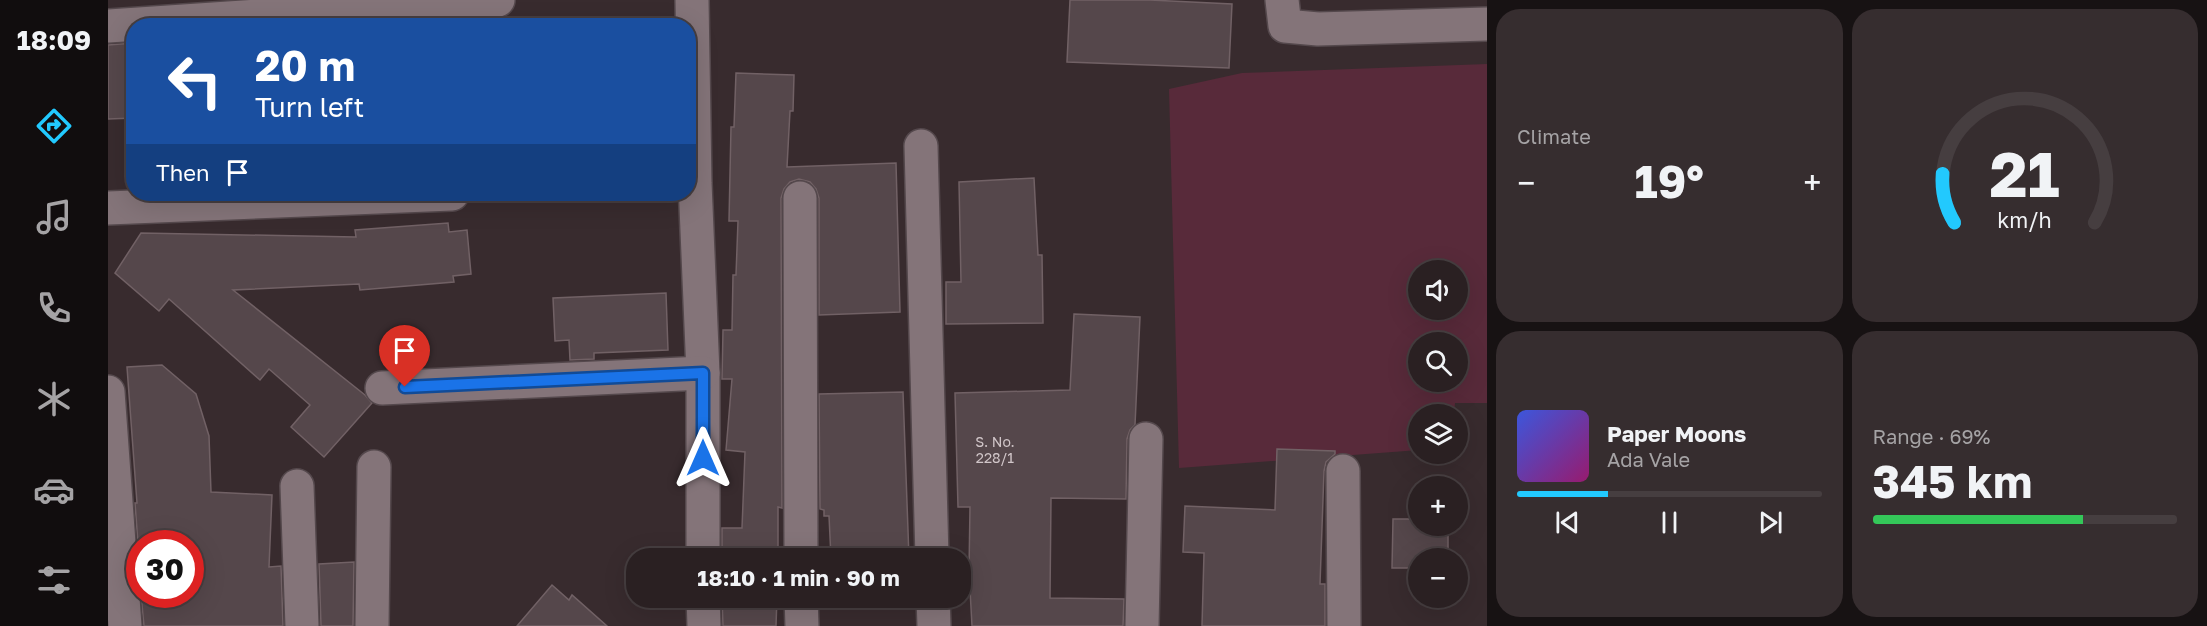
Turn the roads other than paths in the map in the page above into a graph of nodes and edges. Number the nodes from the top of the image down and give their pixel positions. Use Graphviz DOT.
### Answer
graph roads {
  1 [pos="498,0"];
  2 [pos="692,0"];
  3 [pos="1282,0"];
  4 [pos="265,8"];
  5 [pos="178,18"];
  6 [pos="692,18"];
  7 [pos="126,24"];
  8 [pos="1487,24"];
  9 [pos="108,26"];
  10 [pos="921,146"];
  11 [pos="800,198"];
  12 [pos="280,201"];
  13 [pos="693,201"];
  14 [pos="108,208"];
  15 [pos="703,373"];
  16 [pos="382,388"];
  17 [pos="108,392"];
  18 [pos="1146,439"];
  19 [pos="374,467"];
  20 [pos="1343,471"];
  21 [pos="297,486"];
  22 [pos="703,548"];
  23 [pos="801,548"];
  24 [pos="932,548"];
  25 [pos="703,608"];
  26 [pos="801,608"];
  27 [pos="933,608"];
  28 [pos="124,626"];
  29 [pos="302,626"];
  30 [pos="372,626"];
  31 [pos="704,626"];
  32 [pos="802,626"];
  33 [pos="934,626"];
  34 [pos="1142,626"];
  35 [pos="1344,626"];
  1 -- 4 [label="street"];
  2 -- 6 [label="street"];
  3 -- 8 [label="street"];
  4 -- 5 [label="street"];
  7 -- 9 [label="street"];
  10 -- 24 [label="street"];
  11 -- 23 [label="street"];
  12 -- 14 [label="street"];
  13 -- 15 [label="street"];
  15 -- 16 [label="street"];
  15 -- 22 [label="street"];
  17 -- 28 [label="street"];
  18 -- 34 [label="street"];
  19 -- 30 [label="street"];
  20 -- 35 [label="street"];
  21 -- 29 [label="street"];
  25 -- 31 [label="street"];
  26 -- 32 [label="street"];
  27 -- 33 [label="street"];
}
